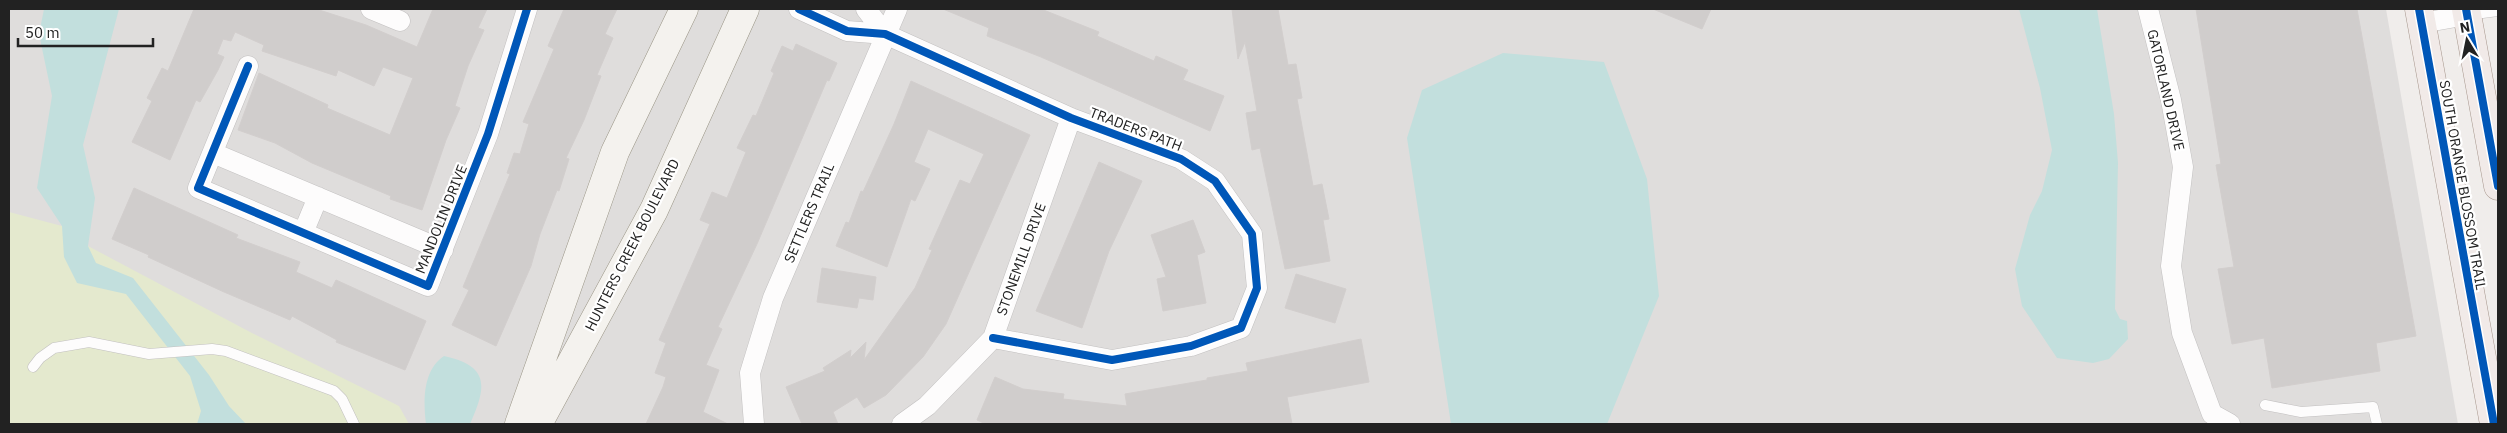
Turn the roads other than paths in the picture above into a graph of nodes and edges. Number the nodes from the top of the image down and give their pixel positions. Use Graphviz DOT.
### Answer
graph roads {
  1 [pos="371,9"];
  2 [pos="527,9"];
  3 [pos="684,9"];
  4 [pos="745,9"];
  5 [pos="798,9"];
  6 [pos="866,9"];
  7 [pos="897,9"];
  8 [pos="2148,9"];
  9 [pos="2498,11"];
  10 [pos="2467,12"];
  11 [pos="2420,16"];
  12 [pos="400,21"];
  13 [pos="885,34"];
  14 [pos="248,66"];
  15 [pos="1071,118"];
  16 [pos="213,153"];
  17 [pos="2498,186"];
  18 [pos="318,197"];
  19 [pos="302,232"];
  20 [pos="443,250"];
  21 [pos="993,338"];
  22 [pos="33,367"];
  23 [pos="2265,405"];
  24 [pos="354,424"];
  25 [pos="519,424"];
  26 [pos="538,424"];
  27 [pos="754,424"];
  28 [pos="902,424"];
  29 [pos="2230,424"];
  30 [pos="2378,424"];
  31 [pos="2494,424"];
  1 -- 12 [label="street"];
  2 -- 20 [label="street, MANDOLIN DRIVE"];
  3 -- 25 [label="street"];
  4 -- 26 [label="street, HUNTERS CREEK BOULEVARD"];
  5 -- 13 [label="street, TRADERS PATH"];
  6 -- 13 [label="street, TRADERS PATH"];
  7 -- 13 [label="street, SETTLERS TRAIL"];
  8 -- 29 [label="street, GATORLAND DRIVE"];
  9 -- 10 [label="lane"];
  10 -- 11 [label="street"];
  10 -- 17 [label="main road"];
  11 -- 31 [label="main road, SOUTH ORANGE BLOSSOM TRAIL"];
  13 -- 15 [label="street, TRADERS PATH"];
  13 -- 27 [label="street, SETTLERS TRAIL"];
  14 -- 16 [label="street"];
  15 -- 21 [label="street, STONEMILL DRIVE"];
  15 -- 21 [label="street, TRADERS PATH"];
  16 -- 18 [label="street, MANDOLIN DRIVE"];
  16 -- 19 [label="street, MANDOLIN DRIVE"];
  18 -- 19 [label="street"];
  18 -- 20 [label="street, MANDOLIN DRIVE"];
  19 -- 20 [label="street, MANDOLIN DRIVE"];
  21 -- 28 [label="street, STONEMILL DRIVE"];
  22 -- 24 [label="lane"];
  23 -- 30 [label="lane"];
}
